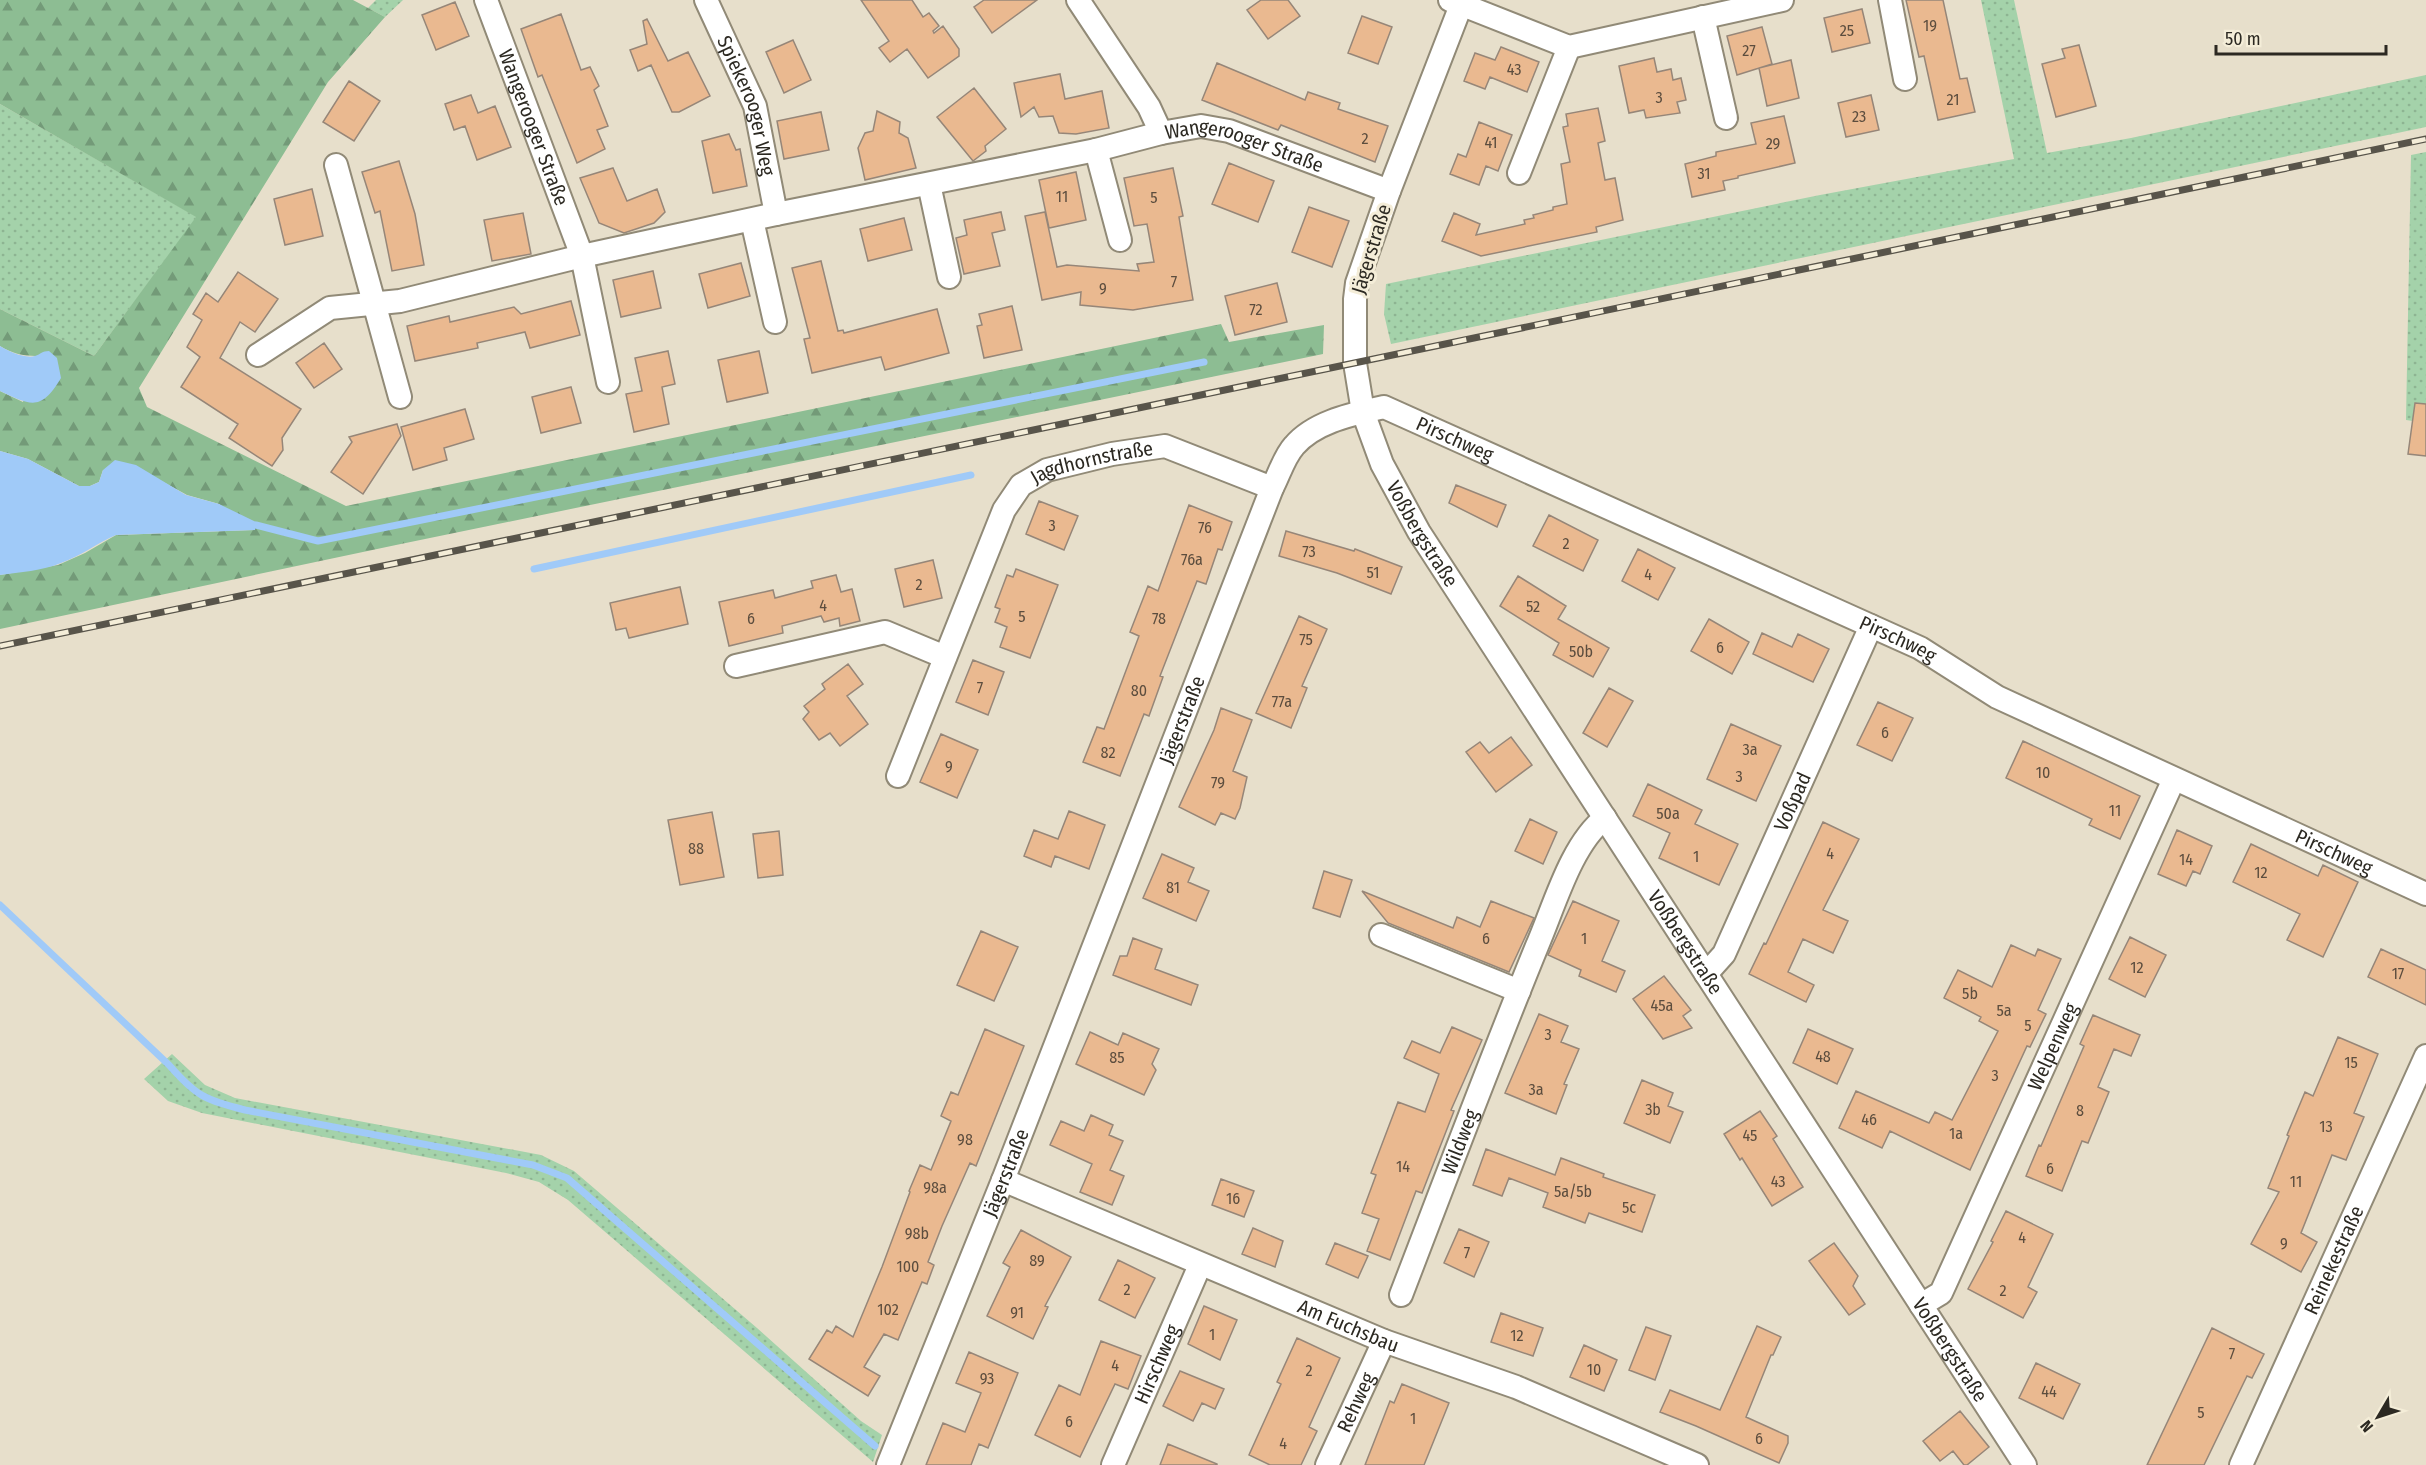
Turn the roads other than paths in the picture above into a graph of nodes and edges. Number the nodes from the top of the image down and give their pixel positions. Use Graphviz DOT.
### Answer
graph roads {
  1 [pos="486,0"];
  2 [pos="706,0"];
  3 [pos="1078,0"];
  4 [pos="1782,0"];
  5 [pos="1890,0"];
  6 [pos="1458,1"];
  7 [pos="1725,6"];
  8 [pos="1704,17"];
  9 [pos="1569,48"];
  10 [pos="1905,79"];
  11 [pos="1726,118"];
  12 [pos="1161,133"];
  13 [pos="1096,150"];
  14 [pos="336,165"];
  15 [pos="1519,173"];
  16 [pos="929,184"];
  17 [pos="1389,191"];
  18 [pos="776,214"];
  19 [pos="752,220"];
  20 [pos="1120,240"];
  21 [pos="582,256"];
  22 [pos="949,277"];
  23 [pos="374,302"];
  24 [pos="775,322"];
  25 [pos="258,355"];
  26 [pos="608,382"];
  27 [pos="400,397"];
  28 [pos="1363,412"];
  29 [pos="1272,488"];
  30 [pos="1870,626"];
  31 [pos="945,657"];
  32 [pos="736,666"];
  33 [pos="898,776"];
  34 [pos="2174,779"];
  35 [pos="1605,818"];
  36 [pos="2426,894"];
  37 [pos="1381,935"];
  38 [pos="1706,974"];
  39 [pos="1519,991"];
  40 [pos="2426,1056"];
  41 [pos="1003,1180"];
  42 [pos="1200,1265"];
  43 [pos="1401,1295"];
  44 [pos="1921,1305"];
  45 [pos="1384,1341"];
  46 [pos="1654,1457"];
  47 [pos="888,1465"];
  48 [pos="1113,1465"];
  49 [pos="1327,1465"];
  50 [pos="1697,1465"];
  51 [pos="2025,1465"];
  52 [pos="2241,1465"];
  1 -- 21 [label="street, Wangerooger Straße"];
  2 -- 18 [label="street, Spiekerooger Weg"];
  3 -- 12 [label="street"];
  4 -- 7 [label="street"];
  5 -- 10 [label="street"];
  6 -- 9 [label="street"];
  6 -- 17 [label="street, Jägerstraße"];
  7 -- 8 [label="street"];
  8 -- 9 [label="street"];
  8 -- 11 [label="street"];
  9 -- 15 [label="street"];
  12 -- 13 [label="street, Wangerooger Straße"];
  12 -- 17 [label="street, Wangerooger Straße"];
  13 -- 16 [label="street, Wangerooger Straße"];
  13 -- 20 [label="street"];
  14 -- 23 [label="street"];
  16 -- 18 [label="street, Wangerooger Straße"];
  16 -- 22 [label="street"];
  17 -- 28 [label="street, Jägerstraße"];
  18 -- 19 [label="street, Wangerooger Straße"];
  19 -- 21 [label="street, Wangerooger Straße"];
  19 -- 24 [label="street"];
  21 -- 23 [label="street, Wangerooger Straße"];
  21 -- 26 [label="street, Wangerooger Straße"];
  23 -- 25 [label="street, Wangerooger Straße"];
  23 -- 27 [label="street"];
  28 -- 29 [label="street, Jägerstraße"];
  28 -- 30 [label="street, Pirschweg"];
  28 -- 35 [label="street, Voßbergstraße"];
  29 -- 31 [label="street, Jagdhornstraße"];
  29 -- 41 [label="street, Jägerstraße"];
  30 -- 34 [label="street, Pirschweg"];
  30 -- 38 [label="street, Voßpad"];
  31 -- 32 [label="street"];
  31 -- 33 [label="street, Jagdhornstraße"];
  34 -- 36 [label="street, Pirschweg"];
  34 -- 44 [label="street, Welpenweg"];
  35 -- 38 [label="street, Voßbergstraße"];
  35 -- 39 [label="street, Wildweg"];
  37 -- 39 [label="street"];
  38 -- 44 [label="street, Voßbergstraße"];
  39 -- 43 [label="street, Wildweg"];
  40 -- 52 [label="street, Reinekestraße"];
  41 -- 42 [label="street, Am Fuchsbau"];
  41 -- 47 [label="street, Jägerstraße"];
  42 -- 45 [label="street, Am Fuchsbau"];
  42 -- 48 [label="street, Hirschweg"];
  44 -- 51 [label="street, Voßbergstraße"];
  45 -- 46 [label="street, Am Fuchsbau"];
  45 -- 49 [label="street, Rehweg"];
  46 -- 50 [label="street, Am Fuchsbau"];
}
